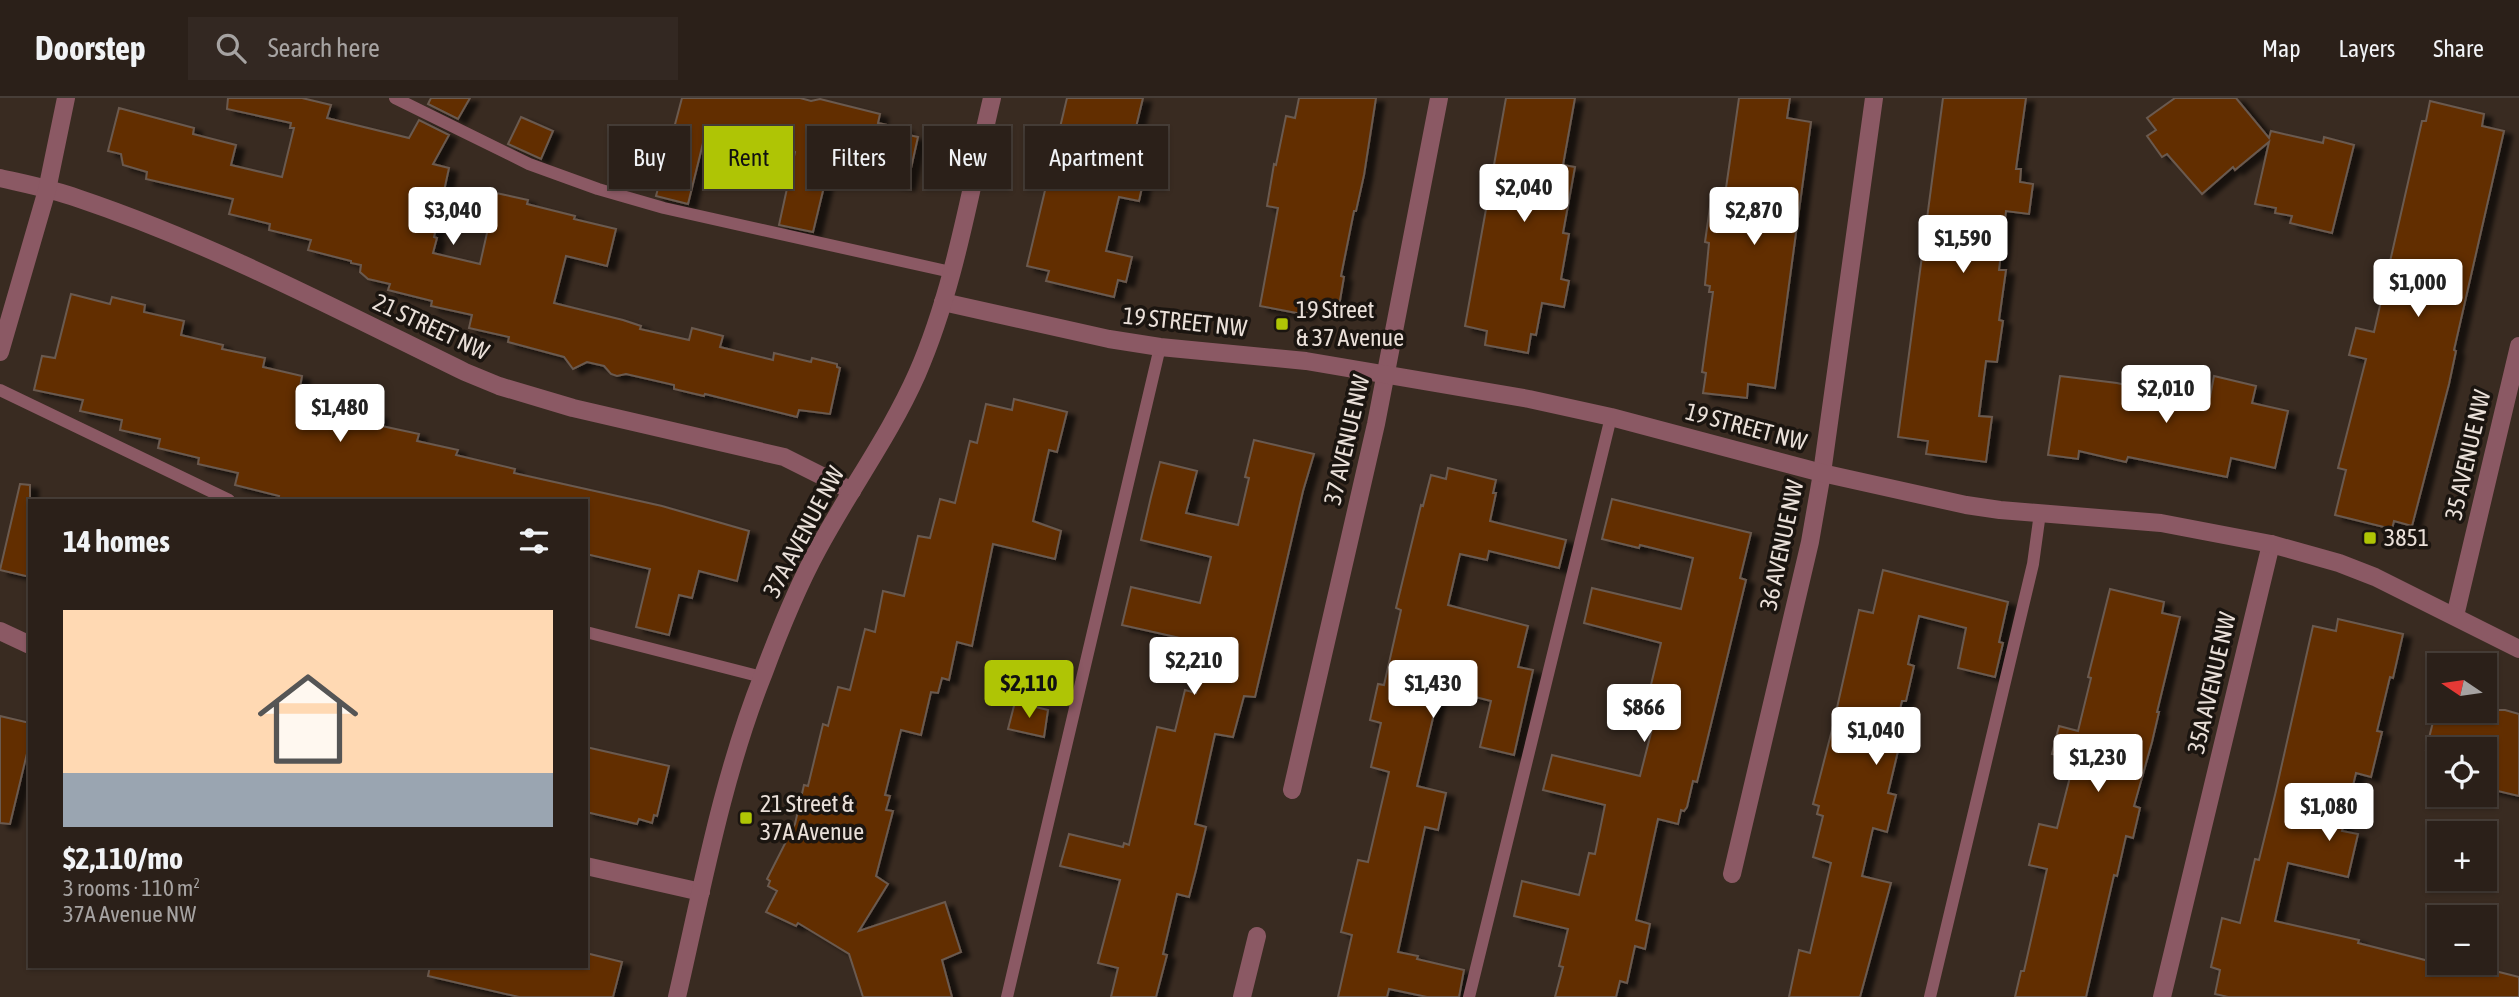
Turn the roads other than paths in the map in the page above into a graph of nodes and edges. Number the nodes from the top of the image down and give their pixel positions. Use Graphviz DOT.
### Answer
graph roads {
  1 [pos="66,98"];
  2 [pos="395,98"];
  3 [pos="992,98"];
  4 [pos="1439,98"];
  5 [pos="1874,98"];
  6 [pos="0,178"];
  7 [pos="47,190"];
  8 [pos="951,272"];
  9 [pos="943,302"];
  10 [pos="2519,345"];
  11 [pos="1160,347"];
  12 [pos="0,352"];
  13 [pos="1387,373"];
  14 [pos="0,390"];
  15 [pos="1611,417"];
  16 [pos="1822,473"];
  17 [pos="852,491"];
  18 [pos="227,499"];
  19 [pos="2040,513"];
  20 [pos="2271,544"];
  21 [pos="2455,616"];
  22 [pos="0,631"];
  23 [pos="588,633"];
  24 [pos="28,644"];
  25 [pos="2519,649"];
  26 [pos="762,677"];
  27 [pos="1292,790"];
  28 [pos="588,866"];
  29 [pos="1732,874"];
  30 [pos="701,892"];
  31 [pos="1257,936"];
  32 [pos="677,997"];
  33 [pos="1007,997"];
  34 [pos="1242,997"];
  35 [pos="1469,997"];
  36 [pos="1930,997"];
  37 [pos="2162,997"];
  1 -- 7 [label="street"];
  2 -- 8 [label="lane"];
  3 -- 8 [label="street, 37A AVENUE NW"];
  4 -- 13 [label="street, 37 AVENUE NW"];
  5 -- 16 [label="street, 36 AVENUE NW"];
  6 -- 7 [label="street, 21 STREET NW"];
  7 -- 12 [label="street"];
  7 -- 17 [label="street, 21 STREET NW"];
  8 -- 9 [label="street, 37A AVENUE NW"];
  9 -- 11 [label="street, 19 STREET NW"];
  9 -- 17 [label="street, 37A AVENUE NW"];
  10 -- 21 [label="street, 35 AVENUE NW"];
  11 -- 13 [label="street, 19 STREET NW"];
  11 -- 33 [label="lane"];
  13 -- 15 [label="street, 19 STREET NW"];
  13 -- 27 [label="street, 37 AVENUE NW"];
  14 -- 18 [label="lane"];
  15 -- 16 [label="street, 19 STREET NW"];
  15 -- 35 [label="lane"];
  16 -- 19 [label="street, 19 STREET NW"];
  16 -- 29 [label="street, 36 AVENUE NW"];
  17 -- 26 [label="street, 37A AVENUE NW"];
  19 -- 20 [label="street, 19 STREET NW"];
  19 -- 36 [label="lane"];
  20 -- 21 [label="street, 19 STREET NW"];
  20 -- 37 [label="street, 35A AVENUE NW"];
  21 -- 25 [label="street, 19 STREET NW"];
  22 -- 24 [label="street"];
  23 -- 26 [label="lane"];
  26 -- 30 [label="street, 37A AVENUE NW"];
  28 -- 30 [label="street"];
  30 -- 32 [label="street, 37A AVENUE NW"];
  31 -- 34 [label="street"];
}
